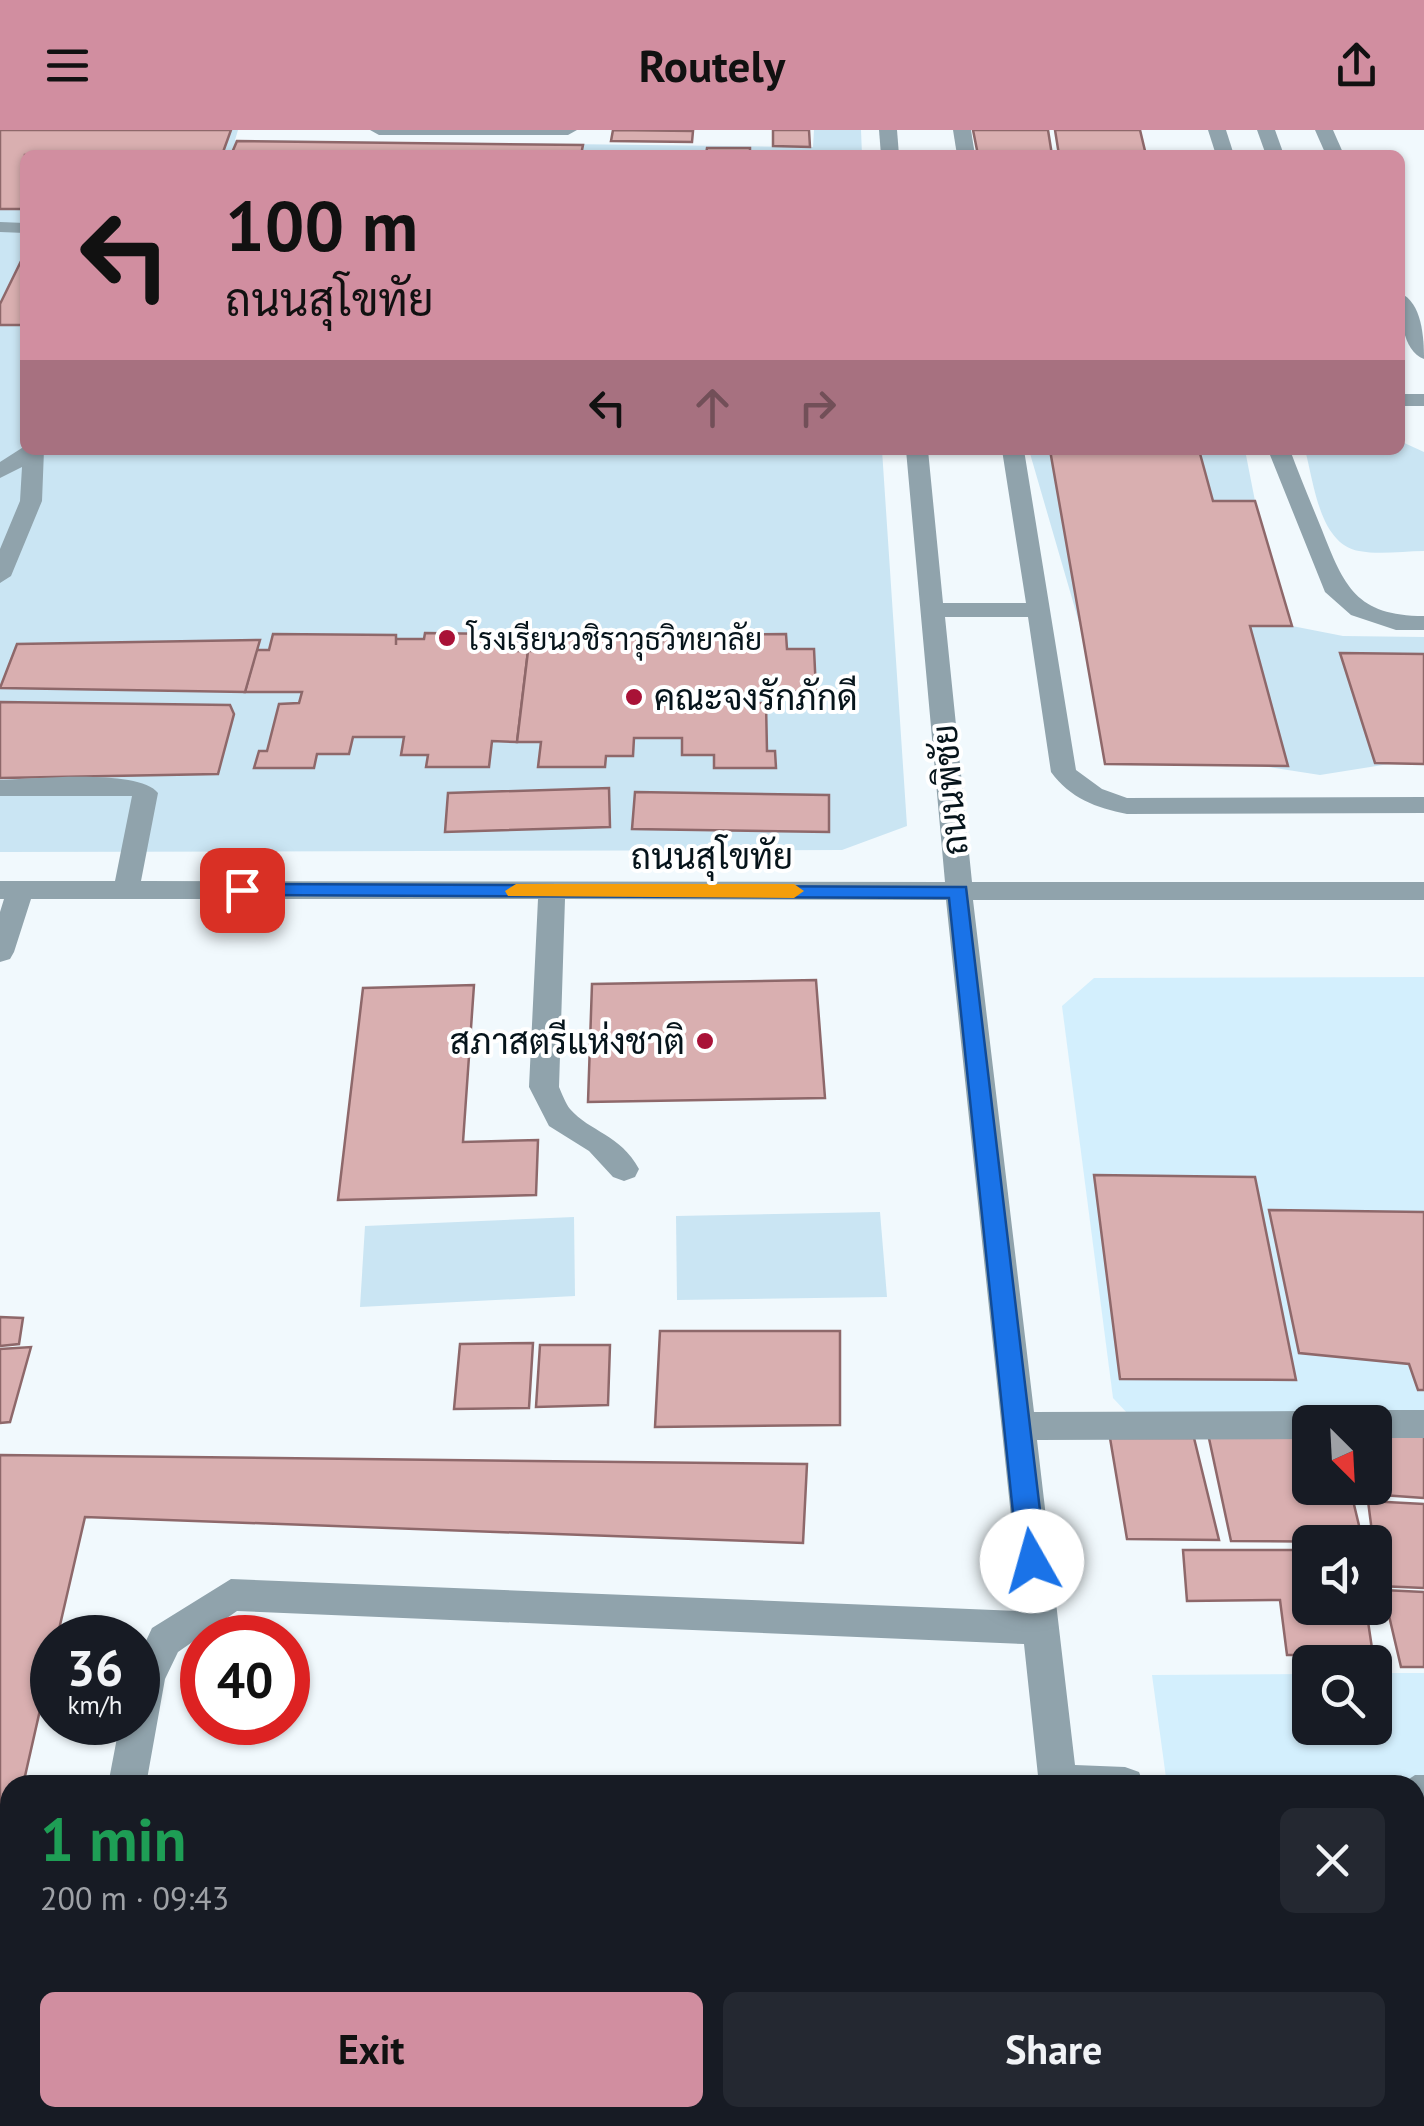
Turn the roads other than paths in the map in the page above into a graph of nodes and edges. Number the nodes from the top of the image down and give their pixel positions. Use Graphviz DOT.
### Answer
graph roads {
  1 [pos="379,130"];
  2 [pos="568,130"];
  3 [pos="1405,310"];
  4 [pos="1424,353"];
  5 [pos="26,455"];
  6 [pos="33,455"];
  7 [pos="917,455"];
  8 [pos="1014,455"];
  9 [pos="1282,455"];
  10 [pos="0,472"];
  11 [pos="0,576"];
  12 [pos="932,610"];
  13 [pos="1038,610"];
  14 [pos="1424,624"];
  15 [pos="0,788"];
  16 [pos="1424,804"];
  17 [pos="11,890"];
  18 [pos="126,890"];
  19 [pos="552,891"];
  20 [pos="958,892"];
  21 [pos="1424,892"];
  22 [pos="0,952"];
  23 [pos="624,1169"];
  24 [pos="1392,1424"];
  25 [pos="1424,1424"];
  26 [pos="1292,1425"];
  27 [pos="1016,1426"];
  28 [pos="1040,1628"];
  29 [pos="130,1775"];
  30 [pos="1057,1775"];
  1 -- 2 [label="street"];
  3 -- 4 [label="street"];
  5 -- 10 [label="street"];
  6 -- 11 [label="street"];
  7 -- 12 [label="street, ถนนพิชัย"];
  8 -- 13 [label="street"];
  9 -- 14 [label="street"];
  12 -- 13 [label="street"];
  12 -- 20 [label="street, ถนนพิชัย"];
  13 -- 16 [label="street"];
  15 -- 18 [label="street"];
  17 -- 18 [label="street, ถนนสุโขทัย"];
  17 -- 22 [label="street"];
  18 -- 19 [label="street, ถนนสุโขทัย"];
  19 -- 20 [label="street, ถนนสุโขทัย"];
  19 -- 23 [label="street"];
  20 -- 21 [label="street, ถนนสุโขทัย"];
  20 -- 27 [label="street, ถนนพิชัย"];
  24 -- 25 [label="street"];
  26 -- 27 [label="street"];
  27 -- 28 [label="street, ถนนพิชัย"];
  28 -- 29 [label="street"];
  28 -- 30 [label="street, ถนนพิชัย"];
}
